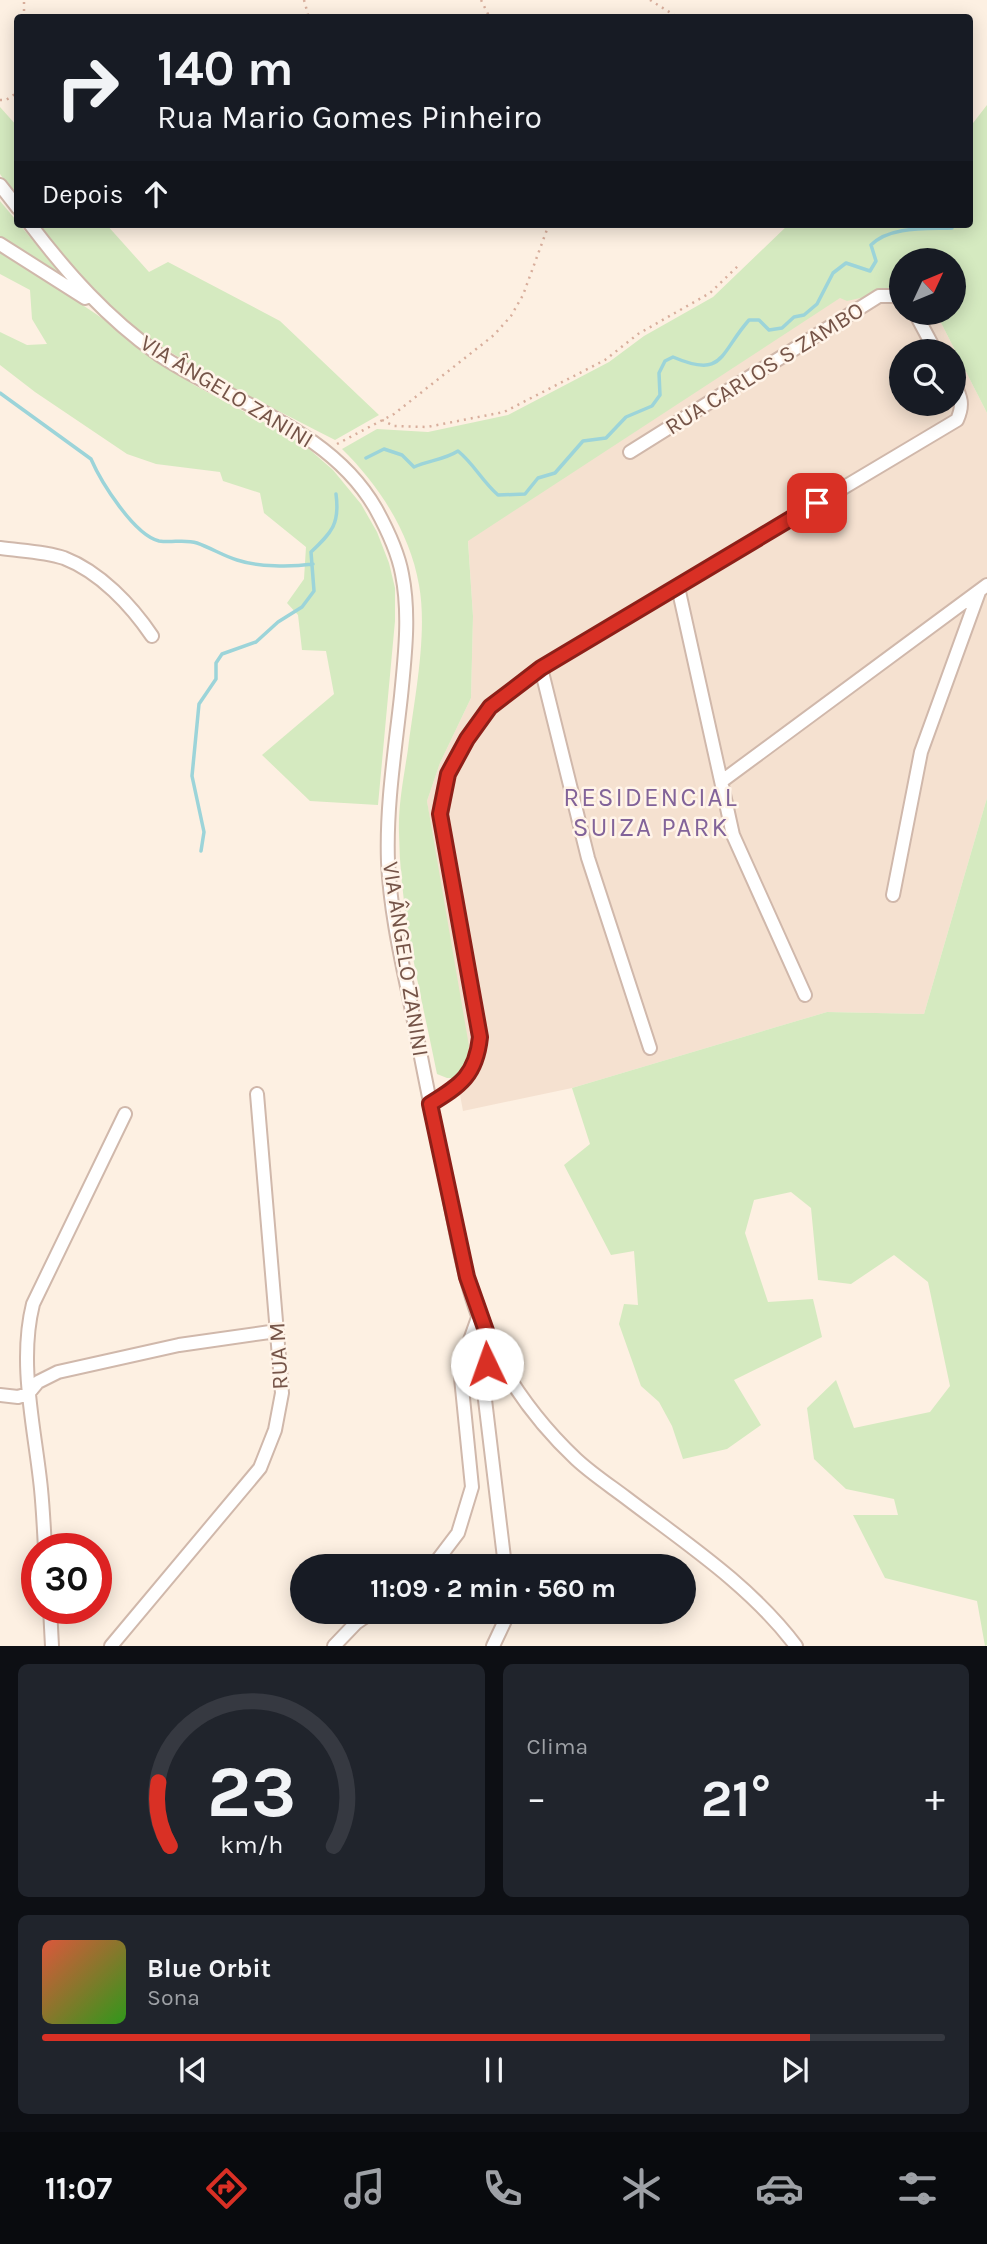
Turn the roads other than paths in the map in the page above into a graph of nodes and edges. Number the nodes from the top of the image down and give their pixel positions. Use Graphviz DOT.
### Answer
graph roads {
  1 [pos="0,185"];
  2 [pos="14,203"];
  3 [pos="33,228"];
  4 [pos="0,244"];
  5 [pos="889,296"];
  6 [pos="100,308"];
  7 [pos="959,416"];
  8 [pos="630,452"];
  9 [pos="0,548"];
  10 [pos="678,587"];
  11 [pos="983,588"];
  12 [pos="152,636"];
  13 [pos="541,668"];
  14 [pos="722,782"];
  15 [pos="893,895"];
  16 [pos="805,995"];
  17 [pos="650,1048"];
  18 [pos="257,1094"];
  19 [pos="430,1104"];
  20 [pos="125,1114"];
  21 [pos="479,1315"];
  22 [pos="277,1331"];
  23 [pos="491,1345"];
  24 [pos="28,1394"];
  25 [pos="0,1395"];
  26 [pos="45,1533"];
  27 [pos="442,1554"];
  28 [pos="504,1554"];
  29 [pos="51,1624"];
  30 [pos="354,1624"];
  31 [pos="503,1624"];
  32 [pos="52,1646"];
  33 [pos="111,1646"];
  34 [pos="334,1646"];
  35 [pos="493,1646"];
  36 [pos="796,1646"];
  1 -- 2 [label="street"];
  3 -- 6 [label="street, VIA ÂNGELO ZANINI"];
  4 -- 6 [label="street"];
  5 -- 8 [label="street, RUA CARLOS S ZAMBO"];
  6 -- 19 [label="street, VIA ÂNGELO ZANINI"];
  7 -- 10 [label="street"];
  9 -- 12 [label="street"];
  10 -- 13 [label="street"];
  10 -- 14 [label="street"];
  11 -- 14 [label="street"];
  11 -- 15 [label="street"];
  13 -- 17 [label="street"];
  13 -- 19 [label="street"];
  14 -- 16 [label="street"];
  18 -- 22 [label="street, RUA M"];
  19 -- 21 [label="street, VIA ÂNGELO ZANINI"];
  20 -- 24 [label="street"];
  21 -- 23 [label="street, VIA ÂNGELO ZANINI"];
  21 -- 27 [label="street"];
  22 -- 24 [label="street"];
  22 -- 33 [label="street, RUA M"];
  23 -- 28 [label="street"];
  23 -- 36 [label="street, VIA ÂNGELO ZANINI"];
  24 -- 25 [label="street"];
  24 -- 26 [label="street"];
  29 -- 32 [label="street"];
  30 -- 34 [label="street"];
  31 -- 35 [label="street"];
}
